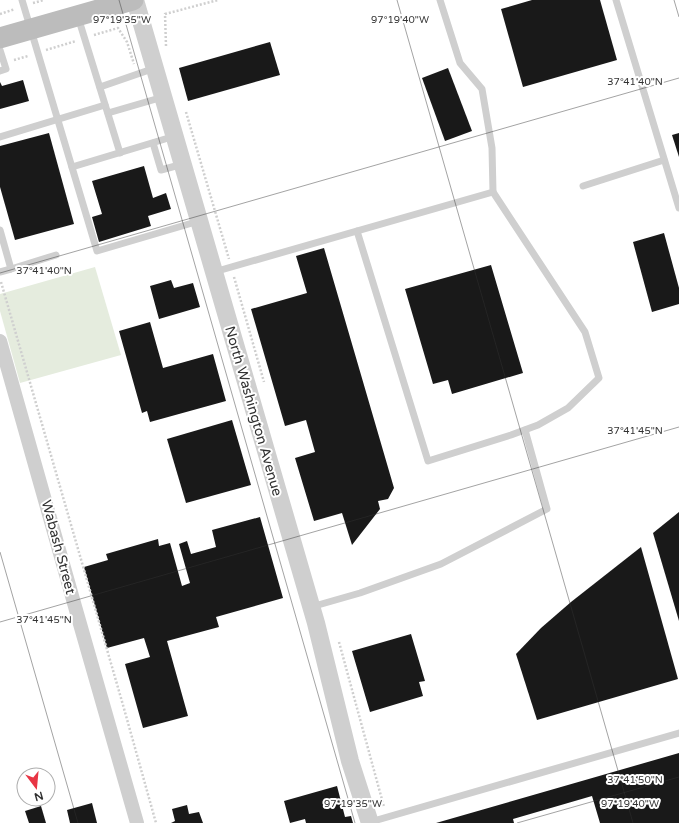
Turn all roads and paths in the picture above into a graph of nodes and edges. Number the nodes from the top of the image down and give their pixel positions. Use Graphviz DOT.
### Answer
graph roads {
  1 [pos="22,0"];
  2 [pos="134,0"];
  3 [pos="218,0"];
  4 [pos="440,0"];
  5 [pos="616,0"];
  6 [pos="78,16"];
  7 [pos="30,29"];
  8 [pos="0,38"];
  9 [pos="85,38"];
  10 [pos="0,50"];
  11 [pos="168,52"];
  12 [pos="38,53"];
  13 [pos="4,63"];
  14 [pos="155,68"];
  15 [pos="0,71"];
  16 [pos="137,74"];
  17 [pos="100,87"];
  18 [pos="163,96"];
  19 [pos="184,104"];
  20 [pos="105,106"];
  21 [pos="108,113"];
  22 [pos="57,119"];
  23 [pos="175,136"];
  24 [pos="0,137"];
  25 [pos="153,143"];
  26 [pos="120,153"];
  27 [pos="664,160"];
  28 [pos="183,164"];
  29 [pos="72,167"];
  30 [pos="583,186"];
  31 [pos="493,192"];
  32 [pos="678,200"];
  33 [pos="679,208"];
  34 [pos="199,220"];
  35 [pos="0,230"];
  36 [pos="357,231"];
  37 [pos="56,255"];
  38 [pos="232,267"];
  39 [pos="11,269"];
  40 [pos="0,272"];
  41 [pos="214,272"];
  42 [pos="0,279"];
  43 [pos="0,341"];
  44 [pos="266,389"];
  45 [pos="525,430"];
  46 [pos="311,607"];
  47 [pos="337,637"];
  48 [pos="679,733"];
  49 [pos="387,817"];
  50 [pos="370,822"];
  51 [pos="137,823"];
  52 [pos="156,823"];
  1 -- 7 [label="lane"];
  2 -- 6 [label="main road"];
  2 -- 14 [label="street, North Washington Avenue"];
  3 -- 11 [label="path"];
  4 -- 31 [label="lane"];
  5 -- 27 [label="lane"];
  6 -- 7 [label="main road"];
  6 -- 9 [label="lane"];
  7 -- 8 [label="main road"];
  7 -- 12 [label="lane"];
  9 -- 12 [label="path"];
  9 -- 16 [label="path"];
  9 -- 17 [label="lane"];
  10 -- 13 [label="lane"];
  12 -- 13 [label="path"];
  12 -- 22 [label="lane"];
  13 -- 15 [label="lane"];
  14 -- 16 [label="lane"];
  14 -- 18 [label="street, North Washington Avenue"];
  16 -- 17 [label="lane"];
  17 -- 20 [label="lane"];
  18 -- 21 [label="lane"];
  18 -- 23 [label="street, North Washington Avenue"];
  19 -- 38 [label="path"];
  20 -- 21 [label="lane"];
  20 -- 22 [label="lane"];
  21 -- 26 [label="lane"];
  22 -- 24 [label="lane"];
  22 -- 29 [label="lane"];
  23 -- 25 [label="lane"];
  23 -- 28 [label="street, North Washington Avenue"];
  25 -- 26 [label="lane"];
  25 -- 28 [label="lane"];
  26 -- 29 [label="lane"];
  27 -- 30 [label="lane"];
  27 -- 32 [label="lane"];
  28 -- 34 [label="street, North Washington Avenue"];
  29 -- 34 [label="lane"];
  31 -- 36 [label="lane"];
  31 -- 45 [label="lane"];
  32 -- 33 [label="lane"];
  34 -- 41 [label="street, North Washington Avenue"];
  35 -- 39 [label="lane"];
  36 -- 38 [label="lane"];
  36 -- 45 [label="lane"];
  37 -- 39 [label="lane"];
  38 -- 41 [label="lane"];
  38 -- 44 [label="path"];
  39 -- 40 [label="lane"];
  41 -- 46 [label="street, North Washington Avenue"];
  42 -- 52 [label="path"];
  43 -- 51 [label="street, Wabash Street"];
  45 -- 46 [label="lane"];
  46 -- 50 [label="street, North Washington Avenue"];
  47 -- 49 [label="path"];
  48 -- 49 [label="lane"];
  49 -- 50 [label="lane"];
}
